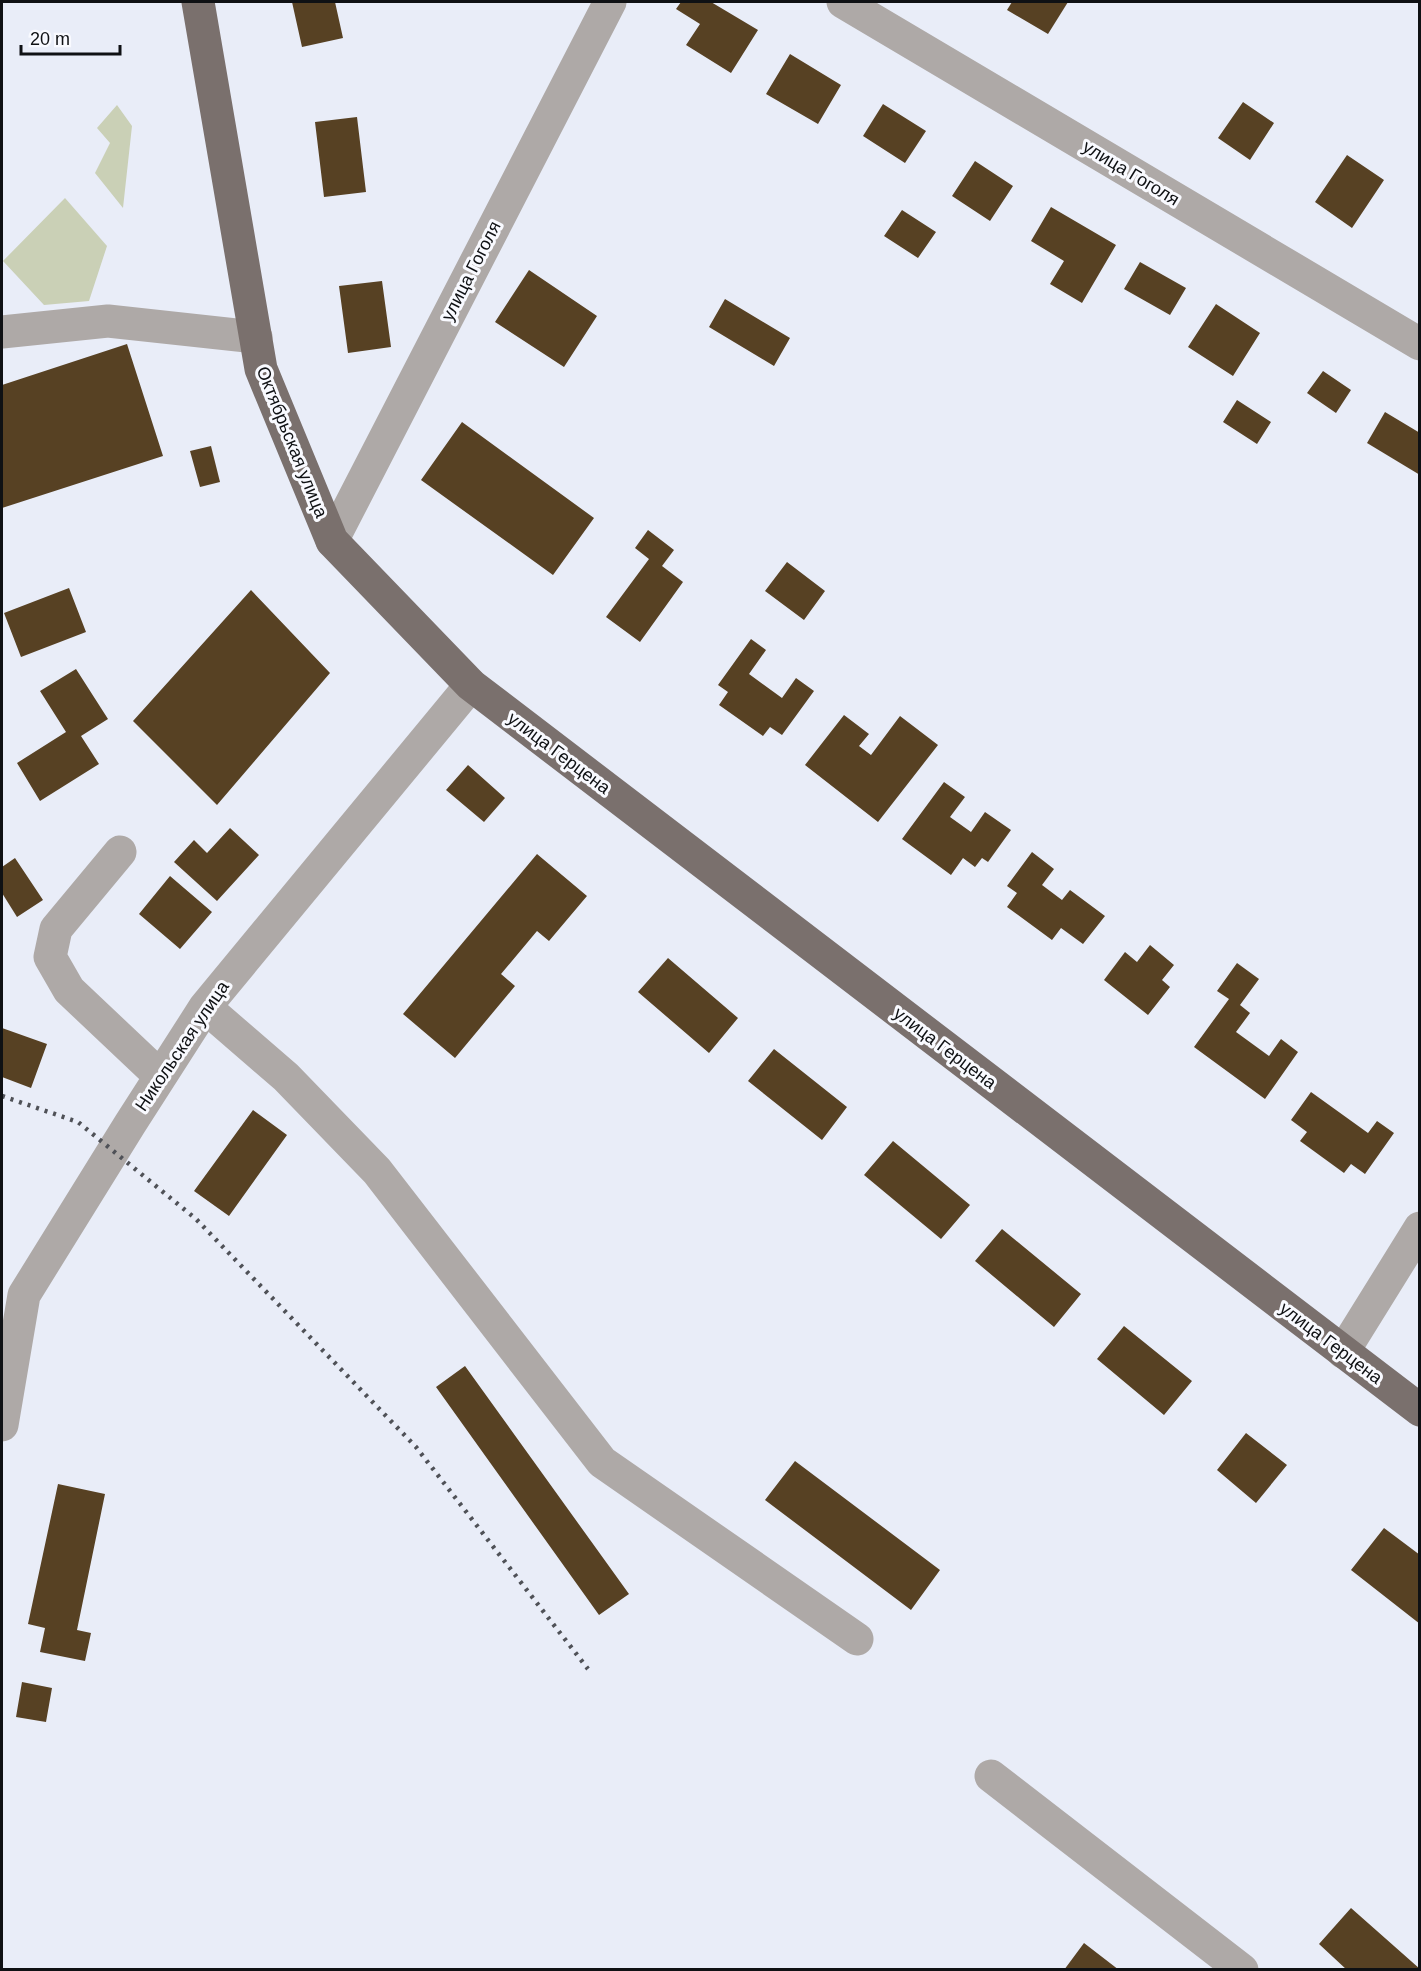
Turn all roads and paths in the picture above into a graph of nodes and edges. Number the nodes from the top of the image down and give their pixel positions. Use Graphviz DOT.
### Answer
graph roads {
  1 [pos="198,2"];
  2 [pos="610,2"];
  3 [pos="843,2"];
  4 [pos="2,332"];
  5 [pos="256,337"];
  6 [pos="1419,344"];
  7 [pos="332,541"];
  8 [pos="471,686"];
  9 [pos="120,852"];
  10 [pos="205,1007"];
  11 [pos="160,1076"];
  12 [pos="1419,1228"];
  13 [pos="1343,1352"];
  14 [pos="1419,1410"];
  15 [pos="2,1425"];
  16 [pos="857,1639"];
  17 [pos="991,1776"];
  18 [pos="1242,1970"];
  1 -- 5 [label="main road, Октябрьская улица"];
  2 -- 7 [label="street, улица Гоголя"];
  3 -- 6 [label="street, улица Гоголя"];
  4 -- 5 [label="street"];
  5 -- 7 [label="main road, Октябрьская улица"];
  7 -- 8 [label="main road, Октябрьская улица"];
  8 -- 10 [label="street, Никольская улица"];
  8 -- 13 [label="main road, улица Герцена"];
  9 -- 11 [label="street"];
  10 -- 11 [label="street, Никольская улица"];
  10 -- 16 [label="street"];
  11 -- 15 [label="street, Никольская улица"];
  12 -- 13 [label="street"];
  13 -- 14 [label="main road, улица Герцена"];
  17 -- 18 [label="street"];
}
